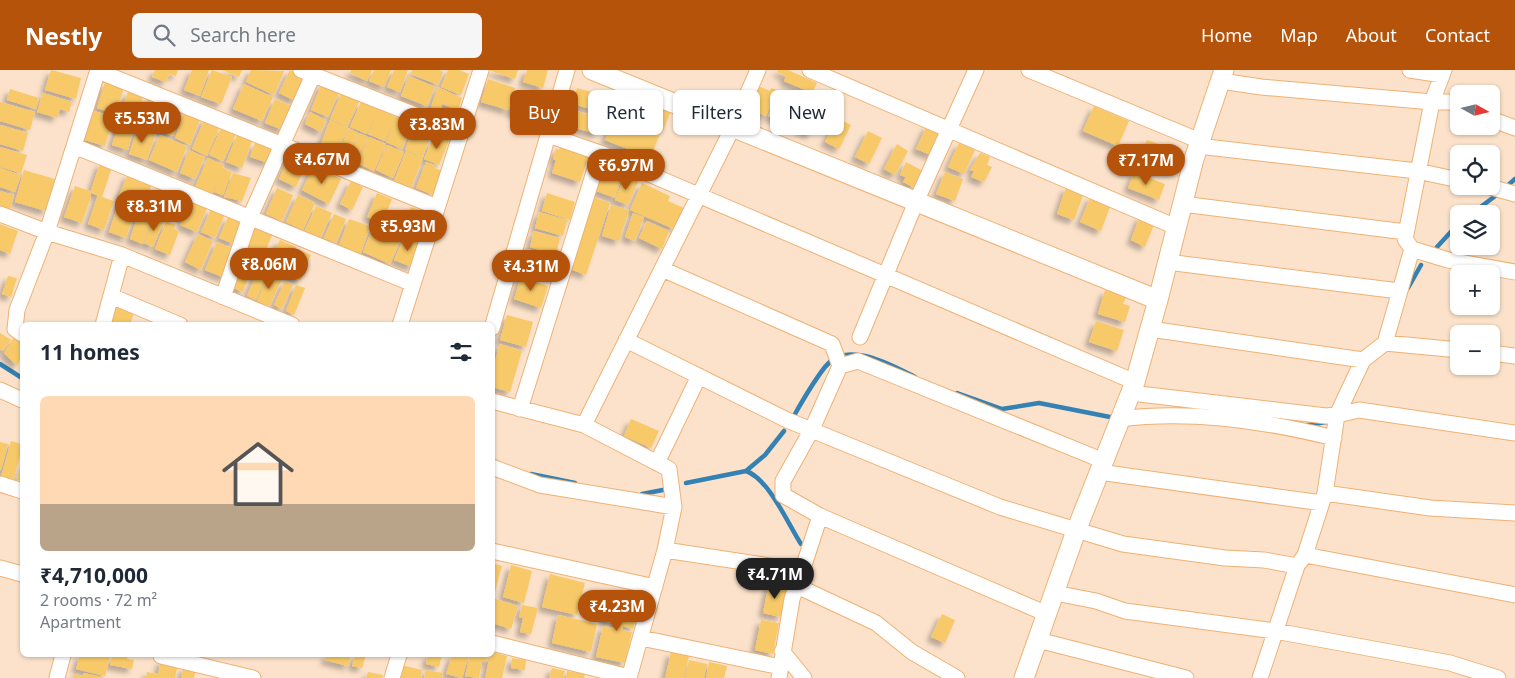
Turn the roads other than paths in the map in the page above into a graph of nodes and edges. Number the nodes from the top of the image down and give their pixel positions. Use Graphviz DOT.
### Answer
graph roads {
  1 [pos="98,70"];
  2 [pos="480,70"];
  3 [pos="567,70"];
  4 [pos="592,70"];
  5 [pos="758,70"];
  6 [pos="810,70"];
  7 [pos="976,70"];
  8 [pos="1029,70"];
  9 [pos="1410,70"];
  10 [pos="307,72"];
  11 [pos="1443,73"];
  12 [pos="1222,75"];
  13 [pos="561,90"];
  14 [pos="749,90"];
  15 [pos="1432,102"];
  16 [pos="1450,102"];
  17 [pos="673,103"];
  18 [pos="1500,122"];
  19 [pos="1515,128"];
  20 [pos="948,130"];
  21 [pos="460,133"];
  22 [pos="548,135"];
  23 [pos="729,135"];
  24 [pos="753,135"];
  25 [pos="1199,144"];
  26 [pos="281,145"];
  27 [pos="74,146"];
  28 [pos="600,153"];
  29 [pos="1417,171"];
  30 [pos="1450,178"];
  31 [pos="1500,190"];
  32 [pos="1515,194"];
  33 [pos="698,197"];
  34 [pos="916,202"];
  35 [pos="1182,204"];
  36 [pos="437,207"];
  37 [pos="0,214"];
  38 [pos="250,218"];
  39 [pos="1176,227"];
  40 [pos="47,232"];
  41 [pos="1406,232"];
  42 [pos="1412,249"];
  43 [pos="122,256"];
  44 [pos="1167,262"];
  45 [pos="662,269"];
  46 [pos="1515,272"];
  47 [pos="884,276"];
  48 [pos="413,284"];
  49 [pos="1399,291"];
  50 [pos="111,296"];
  51 [pos="223,297"];
  52 [pos="1158,300"];
  53 [pos="104,322"];
  54 [pos="173,322"];
  55 [pos="285,322"];
  56 [pos="401,322"];
  57 [pos="494,322"];
  58 [pos="1150,329"];
  59 [pos="20,333"];
  60 [pos="860,337"];
  61 [pos="626,340"];
  62 [pos="1386,343"];
  63 [pos="1450,349"];
  64 [pos="1500,354"];
  65 [pos="1515,356"];
  66 [pos="1363,360"];
  67 [pos="840,366"];
  68 [pos="699,376"];
  69 [pos="1133,387"];
  70 [pos="0,390"];
  71 [pos="20,399"];
  72 [pos="495,402"];
  73 [pos="520,408"];
  74 [pos="1120,419"];
  75 [pos="1336,424"];
  76 [pos="584,425"];
  77 [pos="812,429"];
  78 [pos="1515,433"];
  79 [pos="657,463"];
  80 [pos="1102,467"];
  81 [pos="495,468"];
  82 [pos="0,484"];
  83 [pos="20,490"];
  84 [pos="1323,498"];
  85 [pos="674,507"];
  86 [pos="1515,514"];
  87 [pos="820,516"];
  88 [pos="1076,531"];
  89 [pos="665,550"];
  90 [pos="495,552"];
  91 [pos="1301,560"];
  92 [pos="0,568"];
  93 [pos="802,571"];
  94 [pos="20,573"];
  95 [pos="797,586"];
  96 [pos="655,587"];
  97 [pos="1054,593"];
  98 [pos="1515,595"];
  99 [pos="1047,614"];
  100 [pos="1275,631"];
  101 [pos="641,638"];
  102 [pos="1038,640"];
  103 [pos="495,644"];
  104 [pos="782,651"];
  105 [pos="62,657"];
  106 [pos="165,657"];
  107 [pos="398,657"];
  108 [pos="780,672"];
  109 [pos="629,677"];
  110 [pos="57,678"];
  111 [pos="253,678"];
  112 [pos="392,678"];
  113 [pos="804,678"];
  114 [pos="957,678"];
  115 [pos="1024,678"];
  116 [pos="1186,678"];
  117 [pos="1260,678"];
  118 [pos="1498,678"];
  1 -- 26 [label="street"];
  1 -- 27 [label="street"];
  2 -- 21 [label="street"];
  3 -- 13 [label="street"];
  4 -- 17 [label="street"];
  5 -- 14 [label="street"];
  6 -- 20 [label="street"];
  7 -- 20 [label="street"];
  8 -- 25 [label="street"];
  9 -- 11 [label="street"];
  10 -- 21 [label="street"];
  10 -- 26 [label="street"];
  11 -- 15 [label="street"];
  12 -- 15 [label="street"];
  12 -- 25 [label="street"];
  15 -- 16 [label="street"];
  15 -- 29 [label="street"];
  18 -- 19 [label="street"];
  20 -- 34 [label="street"];
  20 -- 39 [label="street"];
  21 -- 36 [label="street"];
  22 -- 28 [label="street"];
  22 -- 57 [label="street"];
  23 -- 33 [label="street"];
  24 -- 34 [label="street"];
  25 -- 29 [label="street"];
  25 -- 35 [label="street"];
  26 -- 36 [label="street"];
  26 -- 38 [label="street"];
  27 -- 38 [label="street"];
  27 -- 40 [label="street"];
  28 -- 33 [label="street"];
  28 -- 73 [label="street"];
  29 -- 30 [label="street"];
  29 -- 41 [label="street"];
  31 -- 32 [label="street"];
  33 -- 45 [label="street"];
  33 -- 47 [label="street"];
  34 -- 47 [label="street"];
  34 -- 52 [label="street"];
  35 -- 39 [label="street"];
  35 -- 41 [label="street"];
  36 -- 48 [label="street"];
  37 -- 40 [label="street"];
  38 -- 48 [label="street"];
  38 -- 51 [label="street"];
  39 -- 44 [label="street"];
  40 -- 43 [label="street"];
  40 -- 59 [label="street"];
  41 -- 42 [label="street"];
  42 -- 46 [label="street"];
  42 -- 49 [label="street"];
  43 -- 50 [label="street"];
  43 -- 51 [label="street"];
  44 -- 49 [label="street"];
  44 -- 52 [label="street"];
  45 -- 61 [label="street"];
  45 -- 67 [label="street"];
  47 -- 60 [label="street"];
  47 -- 69 [label="street"];
  48 -- 56 [label="street"];
  49 -- 62 [label="street"];
  50 -- 53 [label="street"];
  50 -- 54 [label="street"];
  51 -- 55 [label="street"];
  52 -- 58 [label="street"];
  58 -- 66 [label="street"];
  58 -- 69 [label="street"];
  61 -- 68 [label="street"];
  61 -- 76 [label="street"];
  62 -- 63 [label="street"];
  62 -- 66 [label="street"];
  64 -- 65 [label="street"];
  66 -- 75 [label="street"];
  67 -- 77 [label="street"];
  67 -- 80 [label="street"];
  68 -- 77 [label="street"];
  68 -- 79 [label="street"];
  69 -- 74 [label="street"];
  69 -- 75 [label="street"];
  70 -- 71 [label="street"];
  72 -- 73 [label="street"];
  73 -- 76 [label="street"];
  74 -- 75 [label="street"];
  74 -- 80 [label="street"];
  75 -- 78 [label="street"];
  75 -- 84 [label="street"];
  76 -- 79 [label="street"];
  77 -- 87 [label="street"];
  77 -- 88 [label="street"];
  79 -- 85 [label="street"];
  80 -- 84 [label="street"];
  80 -- 88 [label="street"];
  81 -- 85 [label="street"];
  82 -- 83 [label="street"];
  84 -- 86 [label="street"];
  84 -- 91 [label="street"];
  85 -- 89 [label="street"];
  87 -- 93 [label="street"];
  87 -- 99 [label="street"];
  88 -- 91 [label="street"];
  88 -- 97 [label="street"];
  89 -- 93 [label="street"];
  89 -- 96 [label="street"];
  90 -- 96 [label="street"];
  91 -- 98 [label="street"];
  91 -- 100 [label="street"];
  92 -- 94 [label="street"];
  93 -- 95 [label="street"];
  95 -- 104 [label="street"];
  95 -- 114 [label="street"];
  96 -- 101 [label="street"];
  97 -- 99 [label="street"];
  97 -- 100 [label="street"];
  99 -- 102 [label="street"];
  100 -- 117 [label="street"];
  100 -- 118 [label="street"];
  101 -- 108 [label="street"];
  101 -- 109 [label="street"];
  102 -- 115 [label="street"];
  102 -- 116 [label="street"];
  103 -- 109 [label="street"];
  104 -- 108 [label="street"];
  104 -- 113 [label="street"];
  105 -- 110 [label="street"];
  106 -- 111 [label="street"];
  107 -- 112 [label="street"];
}
